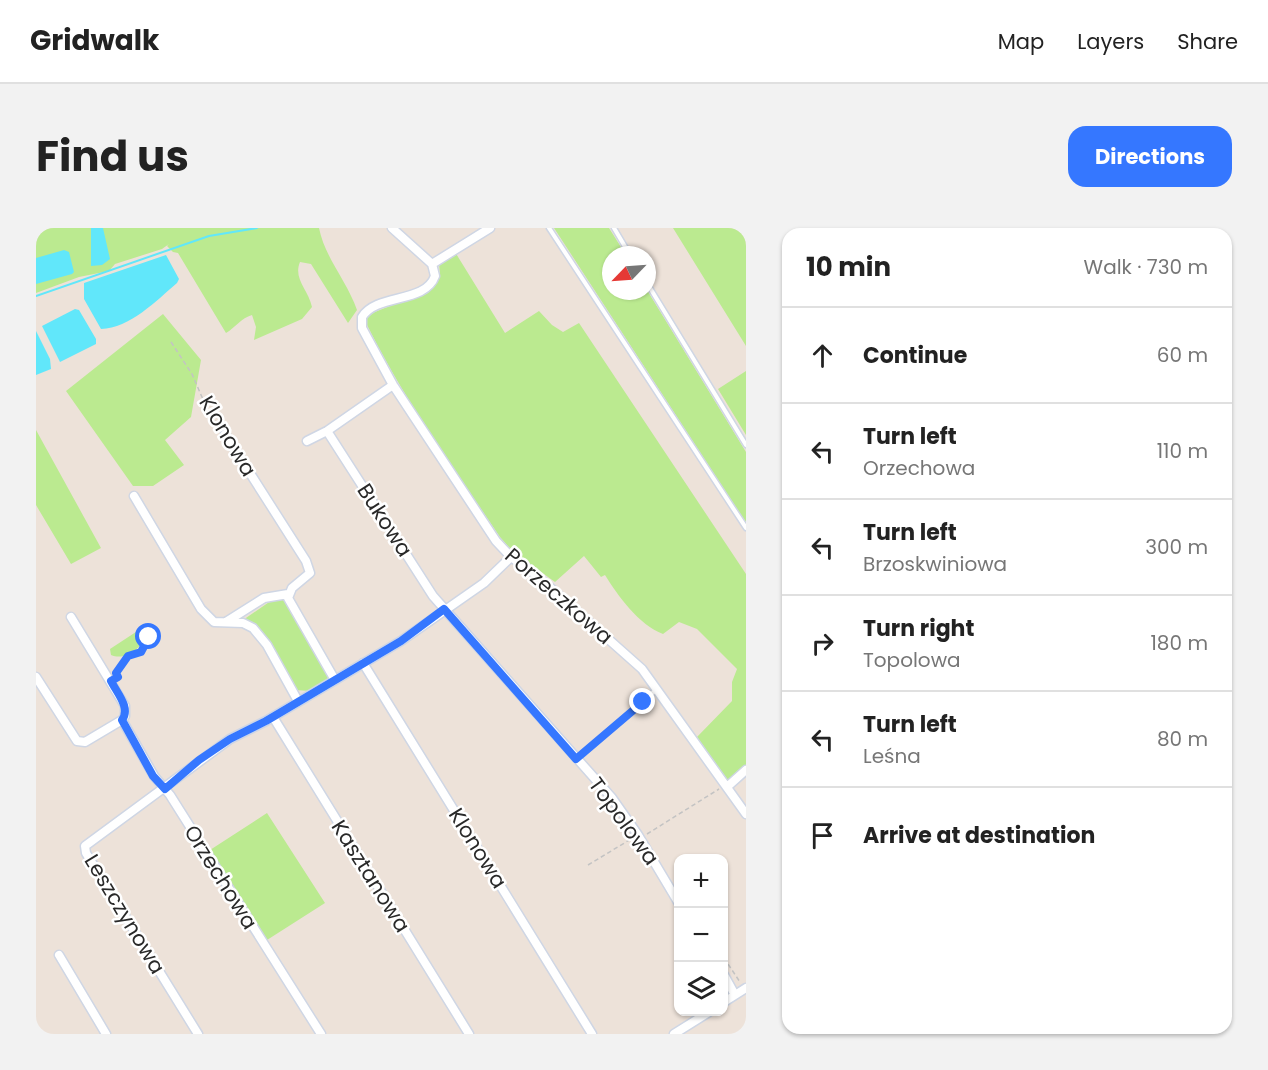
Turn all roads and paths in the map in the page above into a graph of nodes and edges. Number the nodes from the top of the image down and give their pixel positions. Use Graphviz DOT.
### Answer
graph roads {
  1 [pos="392,228"];
  2 [pos="490,228"];
  3 [pos="549,228"];
  4 [pos="614,228"];
  5 [pos="625,246"];
  6 [pos="432,264"];
  7 [pos="656,298"];
  8 [pos="171,342"];
  9 [pos="393,385"];
  10 [pos="327,430"];
  11 [pos="225,434"];
  12 [pos="307,441"];
  13 [pos="746,445"];
  14 [pos="134,496"];
  15 [pos="746,528"];
  16 [pos="511,557"];
  17 [pos="288,594"];
  18 [pos="444,609"];
  19 [pos="71,617"];
  20 [pos="226,622"];
  21 [pos="149,634"];
  22 [pos="363,663"];
  23 [pos="36,677"];
  24 [pos="335,680"];
  25 [pos="111,681"];
  26 [pos="657,689"];
  27 [pos="298,702"];
  28 [pos="273,717"];
  29 [pos="122,720"];
  30 [pos="576,759"];
  31 [pos="746,770"];
  32 [pos="725,786"];
  33 [pos="165,789"];
  34 [pos="746,814"];
  35 [pos="638,835"];
  36 [pos="588,865"];
  37 [pos="674,895"];
  38 [pos="59,955"];
  39 [pos="726,962"];
  40 [pos="746,980"];
  41 [pos="728,983"];
  42 [pos="746,988"];
  43 [pos="735,995"];
  44 [pos="728,999"];
  45 [pos="701,1016"];
  46 [pos="106,1034"];
  47 [pos="198,1034"];
  48 [pos="321,1034"];
  49 [pos="469,1034"];
  50 [pos="592,1034"];
  51 [pos="674,1034"];
  1 -- 6 [label="street"];
  2 -- 6 [label="street"];
  3 -- 15 [label="lane"];
  4 -- 5 [label="lane"];
  6 -- 9 [label="street, Porzeczkowa"];
  7 -- 13 [label="lane"];
  8 -- 11 [label="path, Klonowa"];
  9 -- 10 [label="street"];
  9 -- 16 [label="street, Porzeczkowa"];
  10 -- 12 [label="street"];
  10 -- 18 [label="street, Bukowa"];
  11 -- 17 [label="street, Klonowa"];
  14 -- 20 [label="street"];
  16 -- 18 [label="street"];
  16 -- 26 [label="street, Porzeczkowa"];
  17 -- 20 [label="street"];
  17 -- 24 [label="street"];
  18 -- 22 [label="street"];
  18 -- 30 [label="street, Topolowa"];
  19 -- 25 [label="street, Orzechowa"];
  20 -- 27 [label="street"];
  21 -- 25 [label="path"];
  22 -- 24 [label="street"];
  22 -- 50 [label="street, Klonowa"];
  23 -- 29 [label="street"];
  24 -- 27 [label="street"];
  25 -- 29 [label="street, Orzechowa"];
  26 -- 30 [label="lane"];
  26 -- 32 [label="street, Porzeczkowa"];
  27 -- 28 [label="street"];
  28 -- 33 [label="street"];
  28 -- 49 [label="street, Kasztanowa"];
  29 -- 33 [label="street, Orzechowa"];
  30 -- 35 [label="street, Topolowa"];
  31 -- 32 [label="street"];
  32 -- 34 [label="street, Porzeczkowa"];
  32 -- 35 [label="path"];
  33 -- 47 [label="street, Leszczynowa"];
  33 -- 48 [label="street, Orzechowa"];
  35 -- 36 [label="path"];
  35 -- 37 [label="street, Topolowa"];
  38 -- 46 [label="street"];
  39 -- 40 [label="path"];
  41 -- 43 [label="street"];
  42 -- 43 [label="street"];
  43 -- 44 [label="street"];
  45 -- 51 [label="street"];
}
